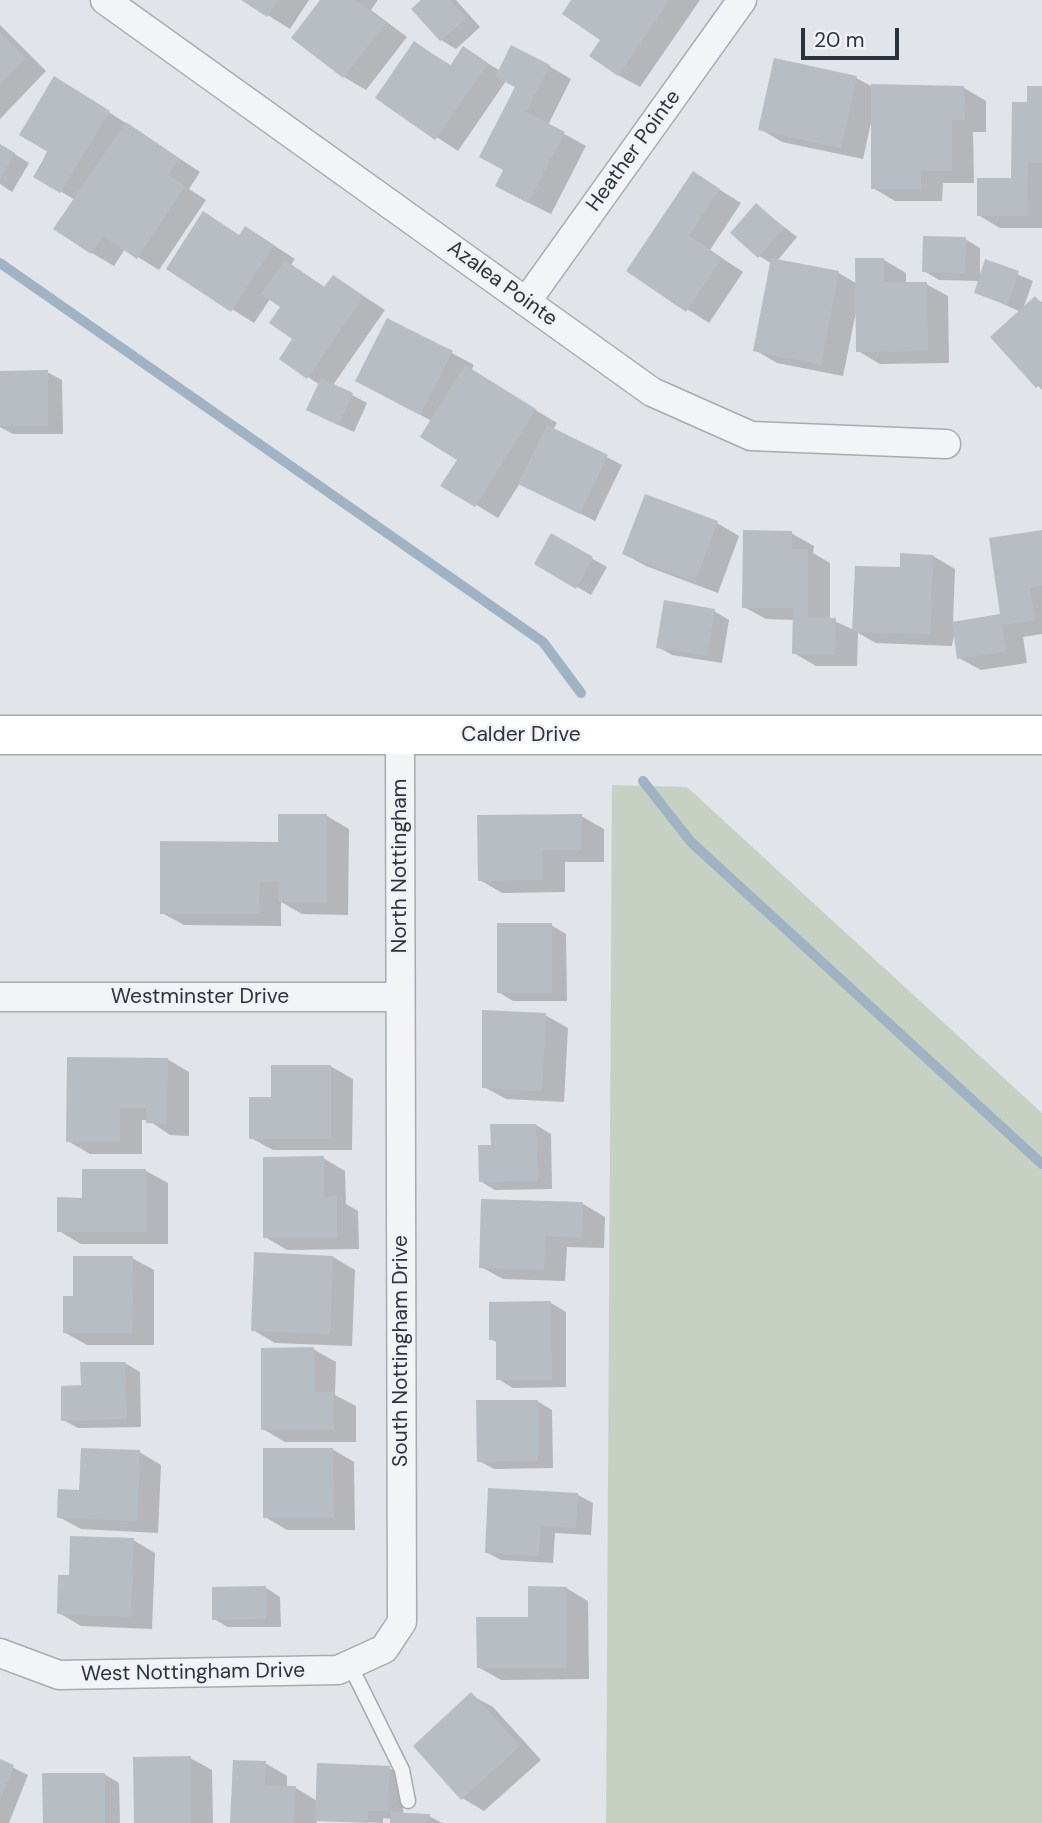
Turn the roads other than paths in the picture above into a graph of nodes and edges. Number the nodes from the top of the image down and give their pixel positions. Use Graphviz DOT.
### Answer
graph roads {
  1 [pos="105,0"];
  2 [pos="741,0"];
  3 [pos="526,302"];
  4 [pos="946,443"];
  5 [pos="0,735"];
  6 [pos="400,735"];
  7 [pos="1042,735"];
  8 [pos="0,997"];
  9 [pos="399,997"];
  10 [pos="0,1653"];
  11 [pos="344,1667"];
  12 [pos="408,1801"];
  1 -- 3 [label="street, Azalea Pointe"];
  2 -- 3 [label="street, Heather Pointe"];
  3 -- 4 [label="street, Azalea Pointe"];
  5 -- 6 [label="street, Calder Drive"];
  6 -- 7 [label="street, Calder Drive"];
  6 -- 9 [label="street, North Nottingham"];
  8 -- 9 [label="street, Westminster Drive"];
  9 -- 11 [label="street, South Nottingham Drive"];
  10 -- 11 [label="street, West Nottingham Drive"];
  11 -- 12 [label="lane"];
}
